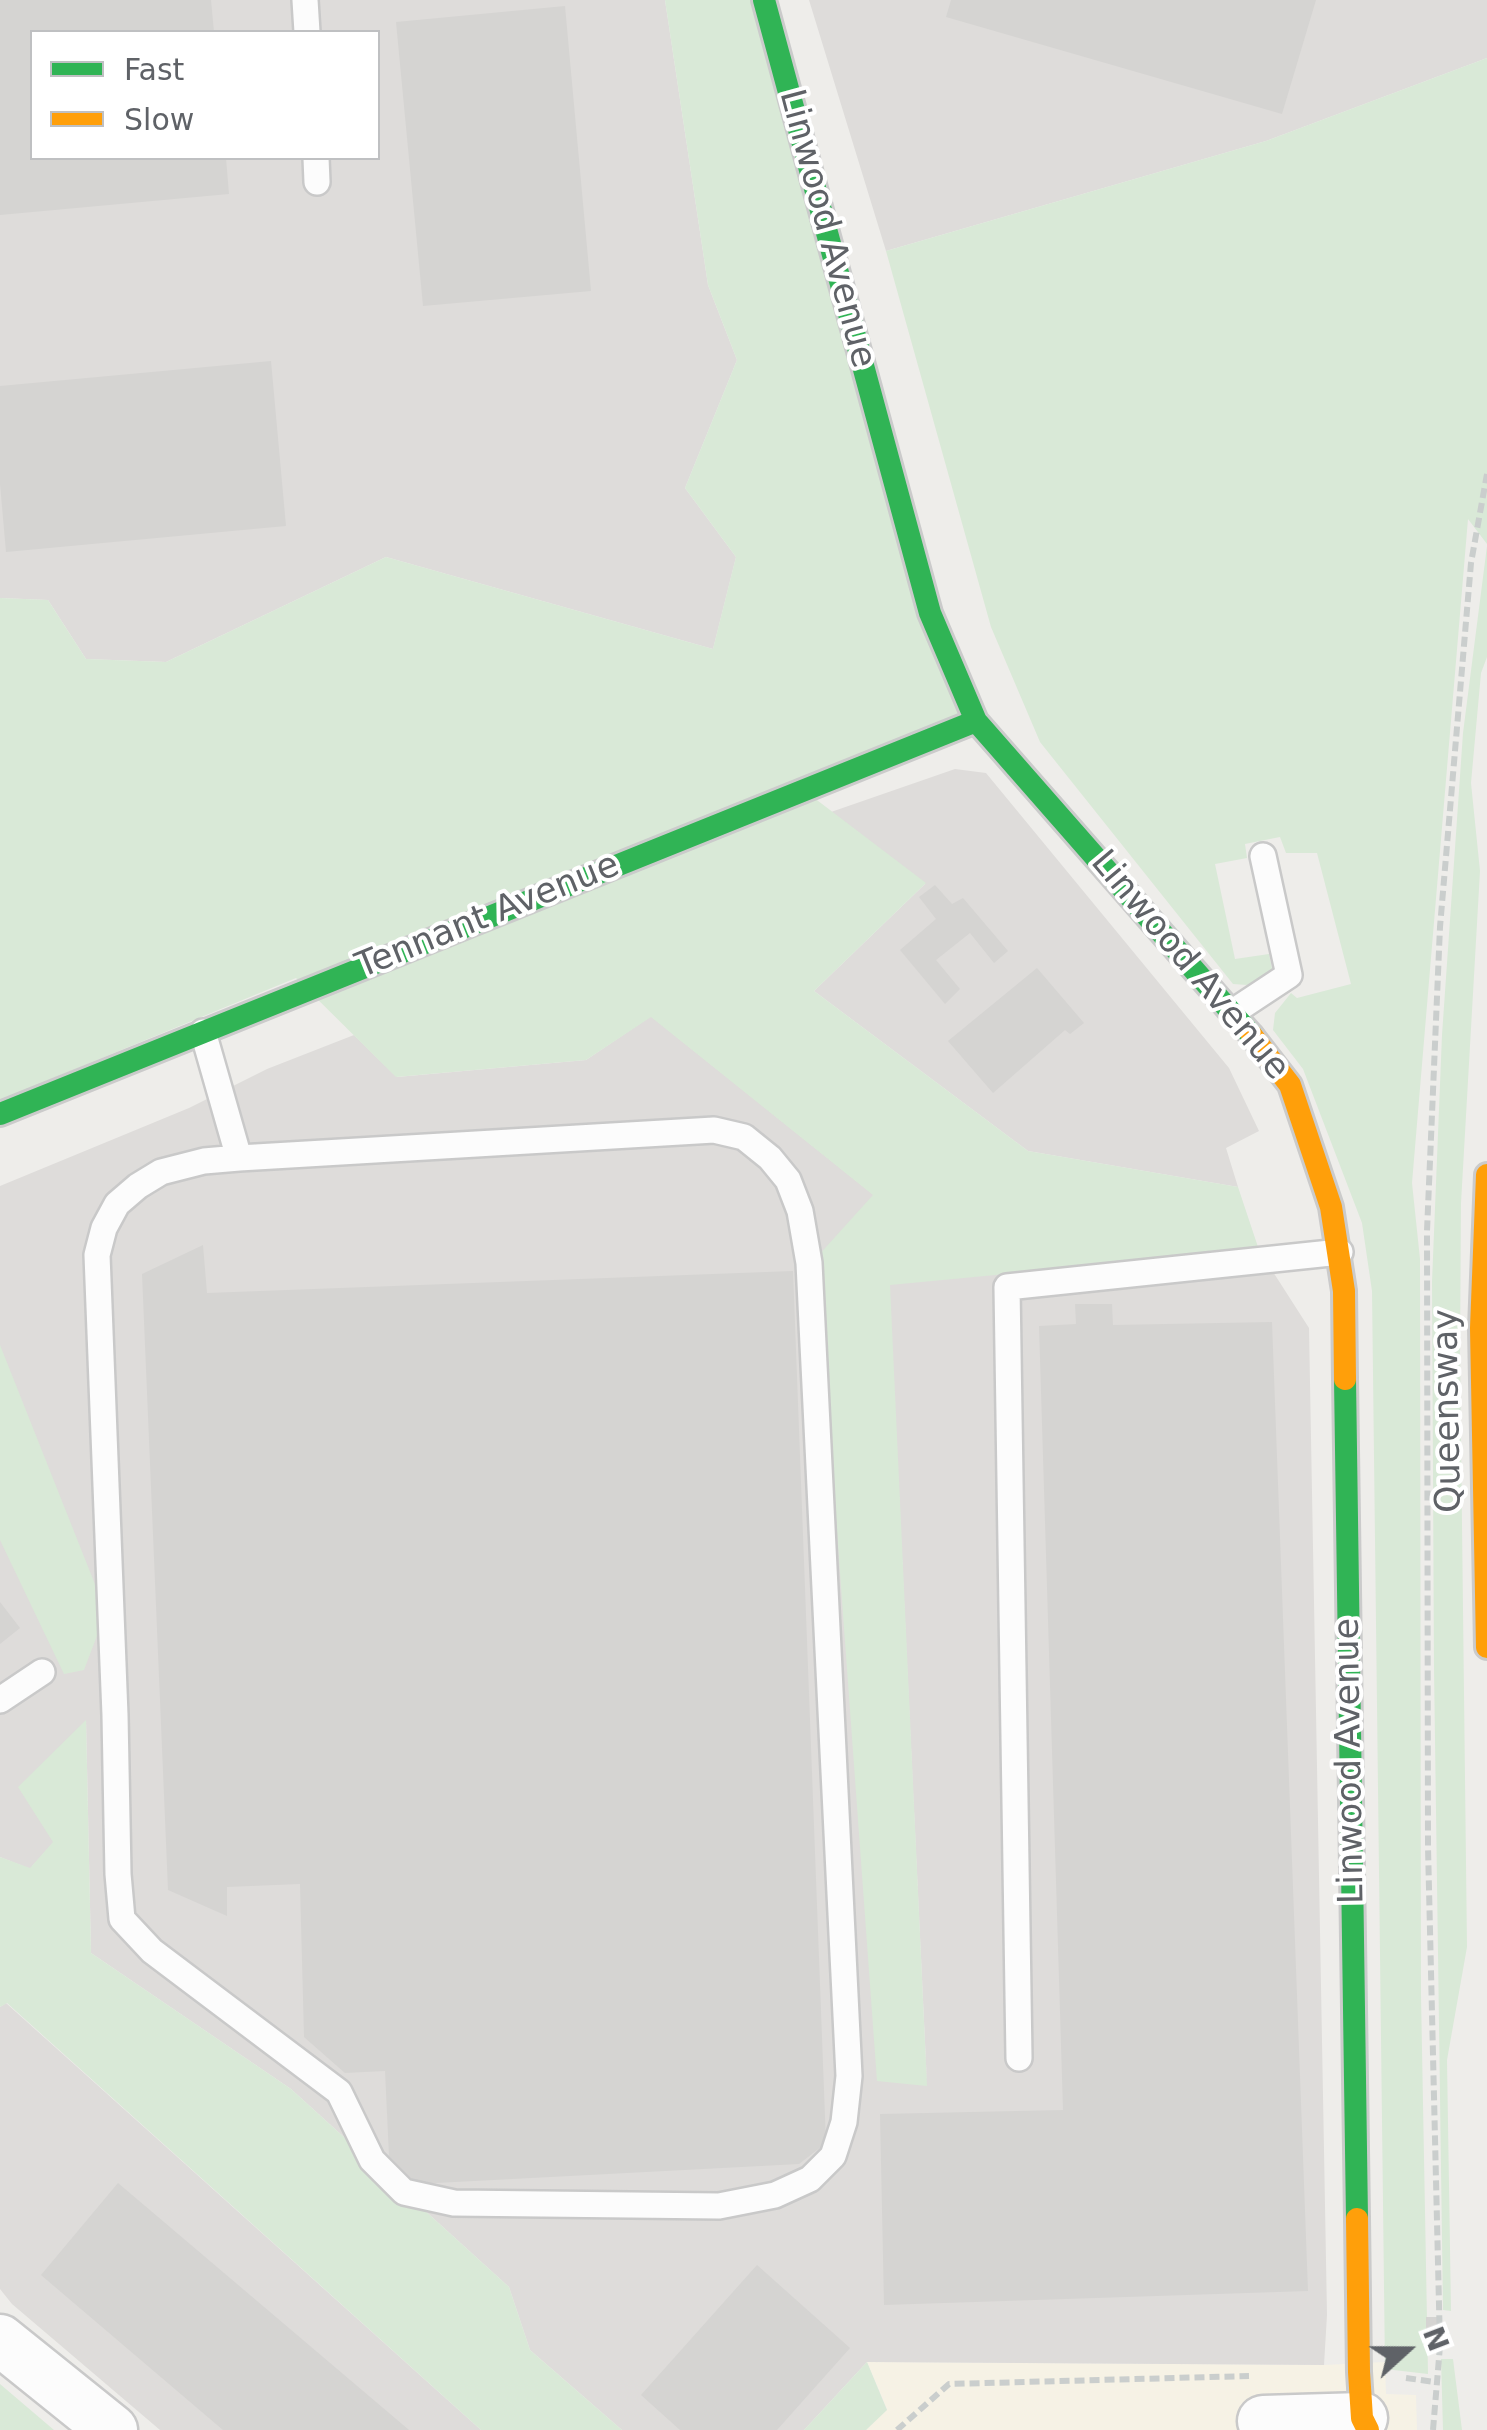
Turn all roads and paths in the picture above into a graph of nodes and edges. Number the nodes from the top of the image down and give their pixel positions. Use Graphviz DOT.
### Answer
graph roads {
  1 [pos="305,0"];
  2 [pos="764,0"];
  3 [pos="307,30"];
  4 [pos="976,721"];
  5 [pos="1264,856"];
  6 [pos="1234,1012"];
  7 [pos="203,1032"];
  8 [pos="0,1114"];
  9 [pos="238,1158"];
  10 [pos="1487,1175"];
  11 [pos="1340,1252"];
  12 [pos="1487,1647"];
  13 [pos="42,1672"];
  14 [pos="0,1700"];
  15 [pos="1019,2058"];
  16 [pos="0,2340"];
  17 [pos="1256,2409"];
  18 [pos="1365,2424"];
  19 [pos="112,2430"];
  20 [pos="897,2430"];
  1 -- 3 [label="lane"];
  2 -- 4 [label="main road, Linwood Avenue"];
  4 -- 6 [label="main road, Linwood Avenue"];
  4 -- 7 [label="main road, Tennant Avenue"];
  5 -- 6 [label="lane"];
  6 -- 11 [label="main road, Linwood Avenue"];
  7 -- 8 [label="main road, Tennant Avenue"];
  7 -- 9 [label="lane"];
  9 -- 9 [label="lane"];
  10 -- 12 [label="main road, Queensway"];
  11 -- 15 [label="lane"];
  11 -- 18 [label="main road, Linwood Avenue"];
  13 -- 14 [label="lane"];
  16 -- 19 [label="street"];
  17 -- 18 [label="street, Linwood Avenue"];
  17 -- 20 [label="path"];
}
